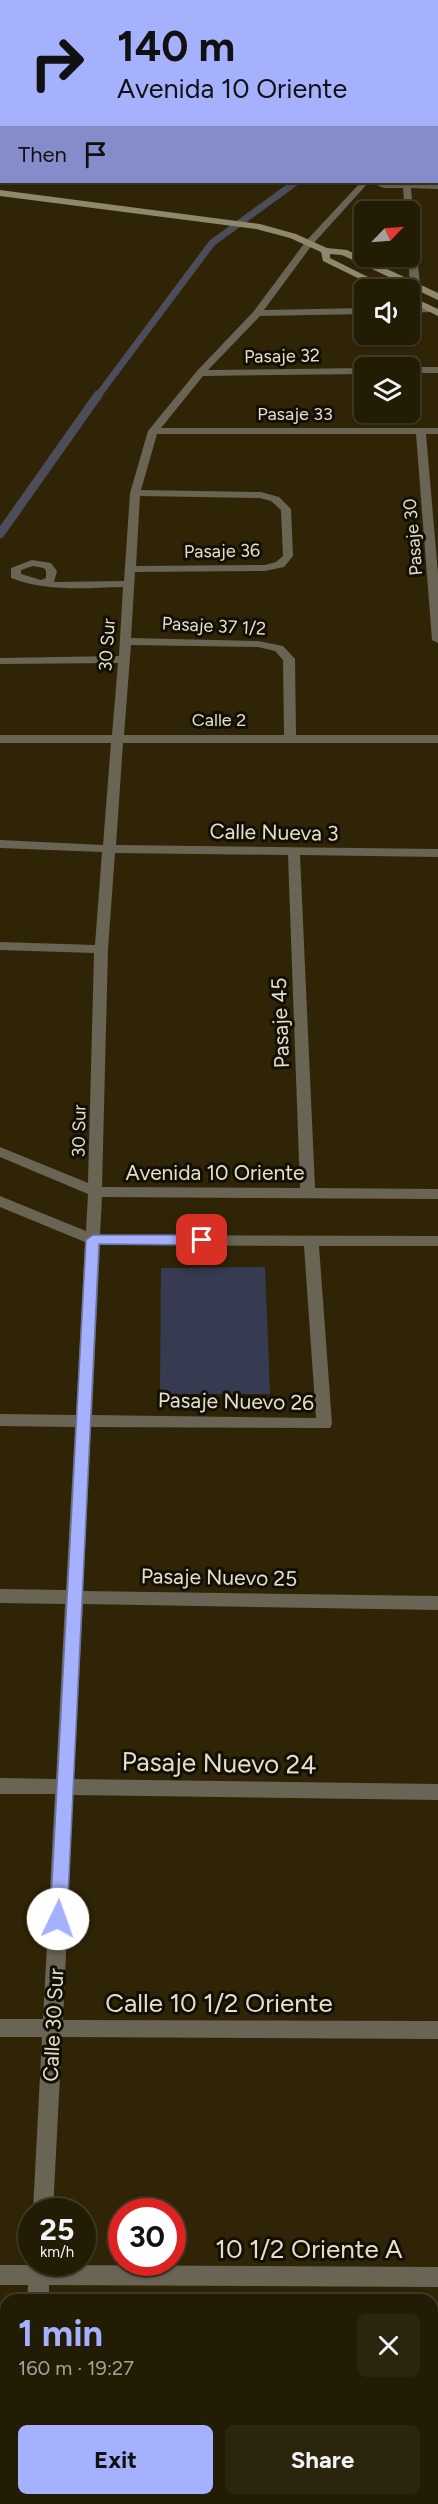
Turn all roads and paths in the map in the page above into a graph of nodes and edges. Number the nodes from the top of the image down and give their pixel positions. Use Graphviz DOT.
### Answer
graph roads {
  1 [pos="364,183"];
  2 [pos="377,183"];
  3 [pos="406,186"];
  4 [pos="438,186"];
  5 [pos="0,194"];
  6 [pos="408,201"];
  7 [pos="309,243"];
  8 [pos="325,251"];
  9 [pos="367,279"];
  10 [pos="400,279"];
  11 [pos="420,288"];
  12 [pos="438,297"];
  13 [pos="420,304"];
  14 [pos="354,311"];
  15 [pos="434,311"];
  16 [pos="257,313"];
  17 [pos="420,370"];
  18 [pos="438,370"];
  19 [pos="354,371"];
  20 [pos="200,373"];
  21 [pos="153,430"];
  22 [pos="421,431"];
  23 [pos="438,431"];
  24 [pos="135,493"];
  25 [pos="130,569"];
  26 [pos="45,584"];
  27 [pos="129,584"];
  28 [pos="438,640"];
  29 [pos="125,641"];
  30 [pos="124,659"];
  31 [pos="0,661"];
  32 [pos="118,738"];
  33 [pos="290,738"];
  34 [pos="0,739"];
  35 [pos="438,739"];
  36 [pos="0,844"];
  37 [pos="110,849"];
  38 [pos="294,851"];
  39 [pos="438,853"];
  40 [pos="0,946"];
  41 [pos="101,949"];
  42 [pos="0,1152"];
  43 [pos="95,1192"];
  44 [pos="308,1193"];
  45 [pos="438,1194"];
  46 [pos="0,1201"];
  47 [pos="93,1240"];
  48 [pos="311,1240"];
  49 [pos="438,1241"];
  50 [pos="0,1420"];
  51 [pos="84,1421"];
  52 [pos="0,1596"];
  53 [pos="75,1598"];
  54 [pos="438,1603"];
  55 [pos="0,1786"];
  56 [pos="65,1787"];
  57 [pos="438,1792"];
  58 [pos="0,2028"];
  59 [pos="52,2029"];
  60 [pos="438,2030"];
  61 [pos="44,2198"];
  62 [pos="96,2269"];
  63 [pos="18,2272"];
  64 [pos="0,2275"];
  65 [pos="40,2276"];
  66 [pos="438,2277"];
  67 [pos="38,2294"];
  1 -- 7 [label="street, 30 Sur"];
  2 -- 3 [label="street"];
  3 -- 4 [label="street"];
  3 -- 6 [label="street"];
  5 -- 7 [label="street"];
  7 -- 8 [label="street"];
  7 -- 16 [label="street, 30 Sur"];
  8 -- 9 [label="street"];
  8 -- 10 [label="street"];
  11 -- 12 [label="street"];
  13 -- 15 [label="street"];
  14 -- 16 [label="street"];
  16 -- 20 [label="street, 30 Sur"];
  17 -- 18 [label="street"];
  19 -- 20 [label="street, Pasaje 32"];
  20 -- 21 [label="street, 30 Sur"];
  21 -- 22 [label="street, Pasaje 33"];
  21 -- 24 [label="street, 30 Sur"];
  22 -- 23 [label="street, Pasaje 33"];
  22 -- 28 [label="street, Pasaje 30"];
  24 -- 25 [label="street, 30 Sur"];
  24 -- 25 [label="street, Pasaje 36"];
  25 -- 27 [label="street, 30 Sur"];
  26 -- 27 [label="street"];
  27 -- 29 [label="street, 30 Sur"];
  29 -- 30 [label="street, 30 Sur"];
  29 -- 33 [label="street, Pasaje 37 1/2"];
  30 -- 31 [label="street"];
  30 -- 32 [label="street, 30 Sur"];
  32 -- 33 [label="street, Calle 2"];
  32 -- 34 [label="street, Calle 2"];
  32 -- 37 [label="street, 30 Sur"];
  33 -- 35 [label="street, Calle 2"];
  36 -- 37 [label="street, Calle Nueva 3"];
  37 -- 38 [label="street, Calle Nueva 3"];
  37 -- 41 [label="street, 30 Sur"];
  38 -- 39 [label="street, Calle Nueva 3"];
  38 -- 44 [label="street, Pasaje 45"];
  40 -- 41 [label="street"];
  41 -- 43 [label="street, 30 Sur"];
  42 -- 43 [label="street, Avenida 10 Oriente"];
  43 -- 44 [label="street, Avenida 10 Oriente"];
  43 -- 47 [label="street, Calle 30 Sur"];
  44 -- 45 [label="street, Avenida 10 Oriente"];
  46 -- 47 [label="street"];
  47 -- 48 [label="street"];
  47 -- 51 [label="street, Calle 30 Sur"];
  48 -- 49 [label="street"];
  48 -- 51 [label="street, Pasaje Nuevo 26"];
  50 -- 51 [label="street, Pasaje Nuevo 26"];
  51 -- 53 [label="street, Calle 30 Sur"];
  52 -- 53 [label="street, Pasaje Nuevo 25"];
  53 -- 54 [label="street, Pasaje Nuevo 25"];
  53 -- 56 [label="street, Calle 30 Sur"];
  55 -- 56 [label="street, Pasaje Nuevo 24"];
  56 -- 57 [label="street, Pasaje Nuevo 24"];
  56 -- 59 [label="street, Calle 30 Sur"];
  58 -- 59 [label="street, Calle 10 1/2 Oriente"];
  59 -- 60 [label="street, Calle 10 1/2 Oriente"];
  59 -- 61 [label="street, Calle 30 Sur"];
  62 -- 66 [label="street, 10 1/2 Oriente A"];
  63 -- 64 [label="street, 10 1/2 Oriente A"];
  65 -- 67 [label="street"];
}
